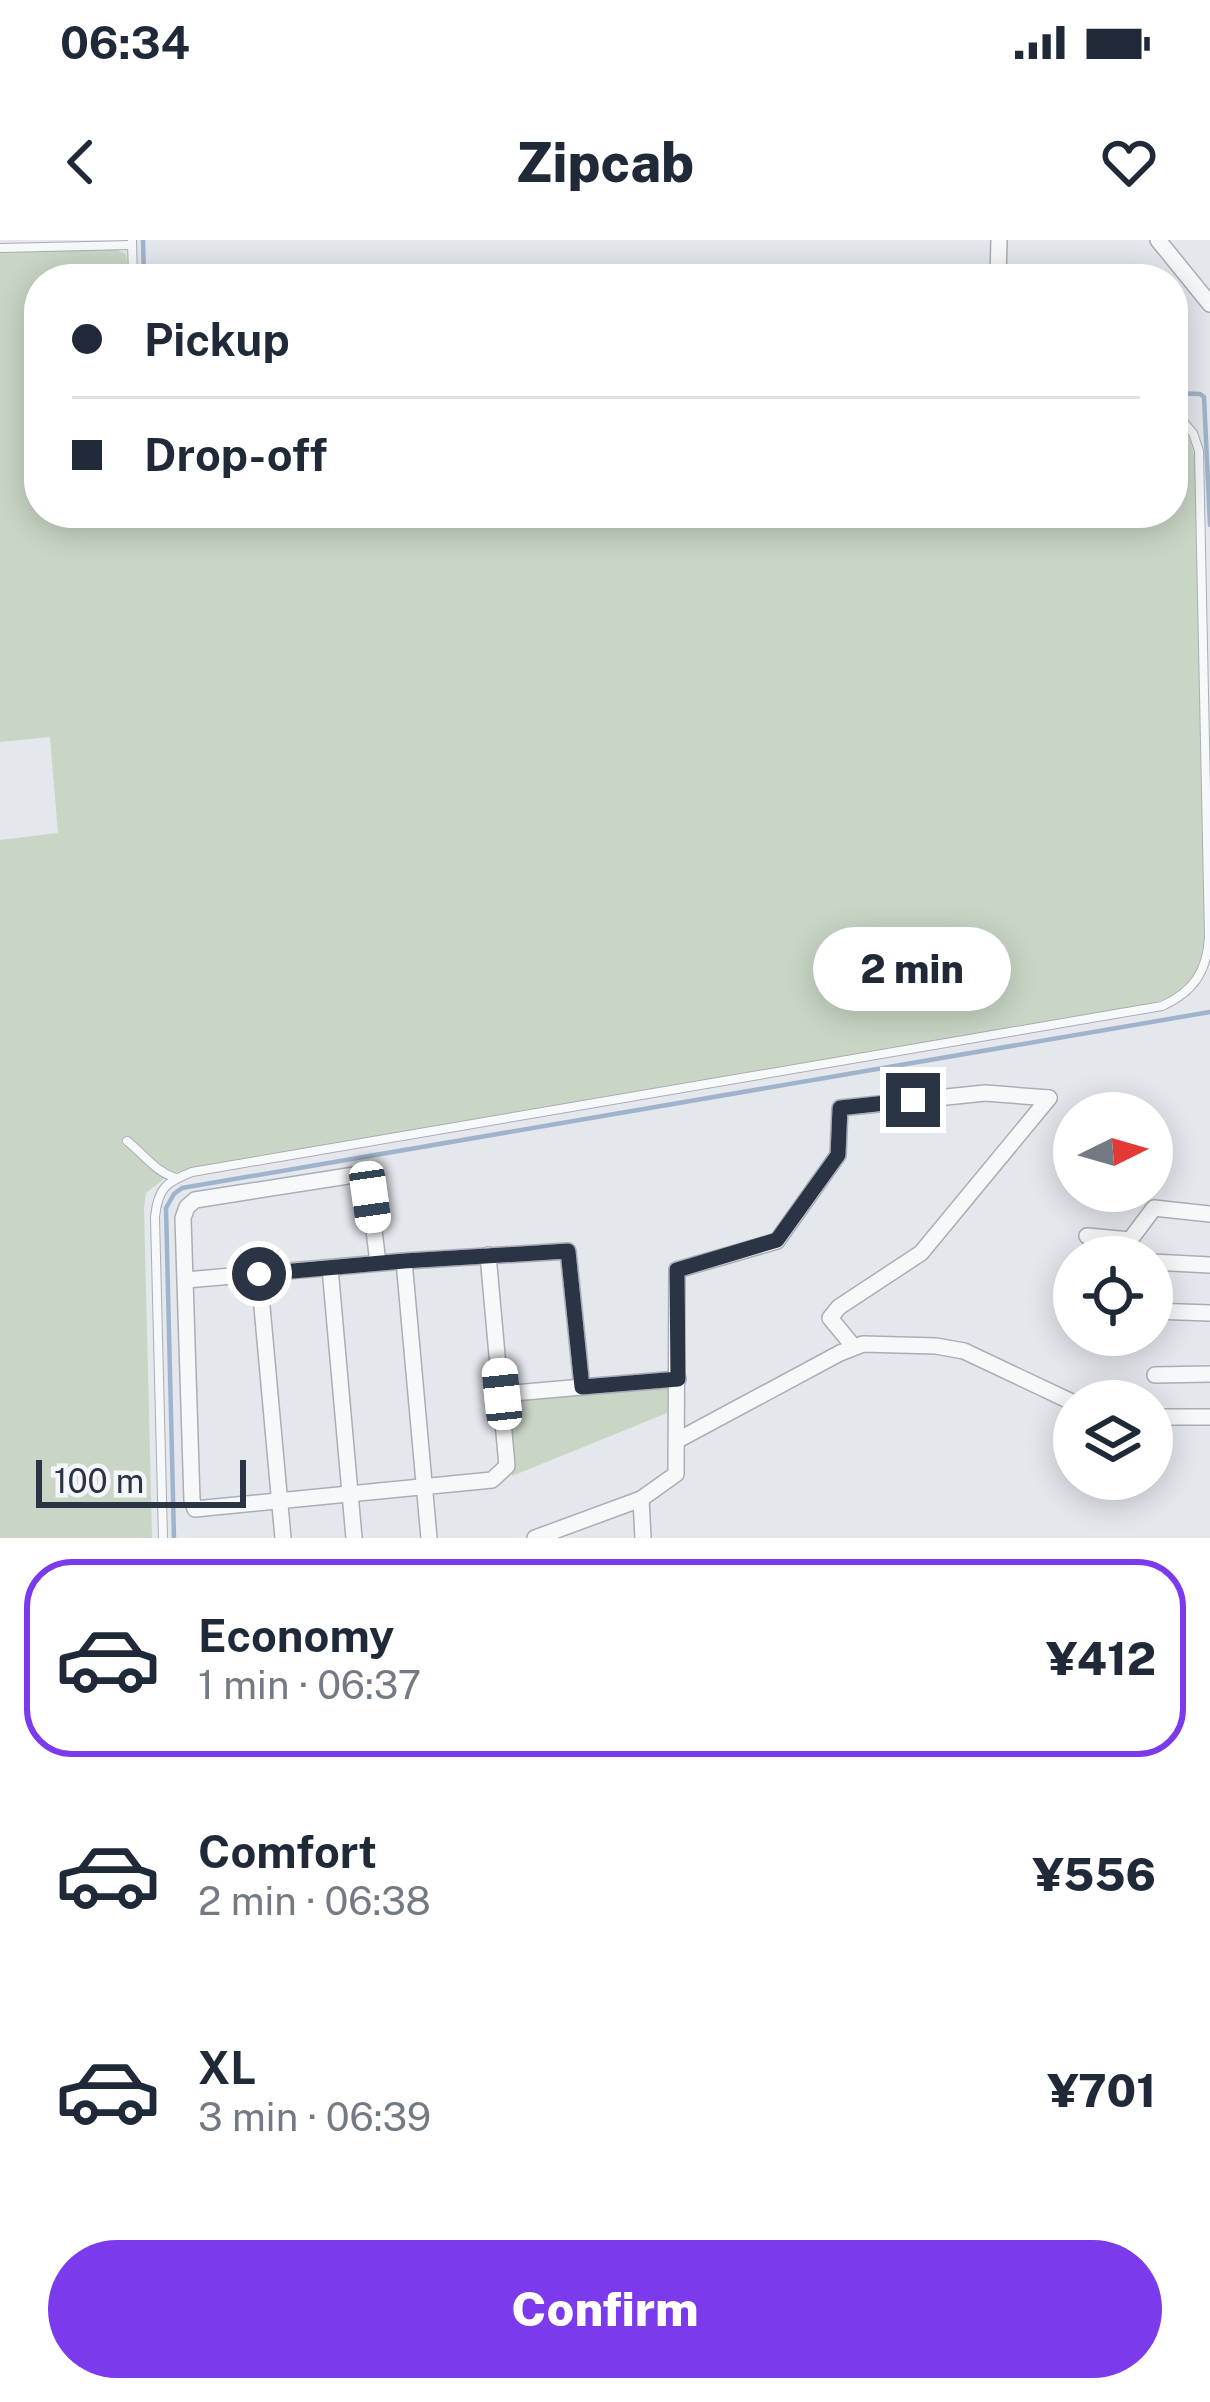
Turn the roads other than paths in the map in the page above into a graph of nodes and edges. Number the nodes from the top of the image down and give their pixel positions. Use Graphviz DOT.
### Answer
graph roads {
  1 [pos="1157,240"];
  2 [pos="132,243"];
  3 [pos="0,248"];
  4 [pos="1177,264"];
  5 [pos="1188,277"];
  6 [pos="1210,304"];
  7 [pos="1188,427"];
  8 [pos="127,1141"];
  9 [pos="176,1178"];
  10 [pos="1210,1214"];
  11 [pos="1133,1236"];
  12 [pos="488,1256"];
  13 [pos="404,1261"];
  14 [pos="378,1263"];
  15 [pos="1173,1263"];
  16 [pos="1210,1265"];
  17 [pos="331,1268"];
  18 [pos="259,1274"];
  19 [pos="186,1280"];
  20 [pos="1173,1311"];
  21 [pos="1210,1312"];
  22 [pos="854,1347"];
  23 [pos="1210,1374"];
  24 [pos="1155,1375"];
  25 [pos="678,1379"];
  26 [pos="582,1387"];
  27 [pos="1053,1393"];
  28 [pos="502,1394"];
  29 [pos="1210,1417"];
  30 [pos="1173,1418"];
  31 [pos="679,1440"];
  32 [pos="424,1487"];
  33 [pos="350,1496"];
  34 [pos="640,1499"];
  35 [pos="280,1502"];
  36 [pos="576,1531"];
  37 [pos="163,1538"];
  38 [pos="283,1538"];
  39 [pos="355,1538"];
  40 [pos="429,1538"];
  41 [pos="535,1538"];
  42 [pos="643,1538"];
  1 -- 4 [label="street"];
  2 -- 3 [label="lane"];
  5 -- 6 [label="street"];
  7 -- 9 [label="lane"];
  8 -- 9 [label="lane"];
  9 -- 37 [label="lane"];
  10 -- 11 [label="street"];
  12 -- 13 [label="street"];
  12 -- 26 [label="street"];
  12 -- 28 [label="street"];
  13 -- 14 [label="street"];
  13 -- 32 [label="street"];
  14 -- 17 [label="street"];
  14 -- 19 [label="street"];
  15 -- 16 [label="street"];
  17 -- 18 [label="street"];
  17 -- 33 [label="street"];
  18 -- 19 [label="street"];
  18 -- 35 [label="street"];
  19 -- 35 [label="street"];
  20 -- 21 [label="street"];
  22 -- 25 [label="street"];
  22 -- 27 [label="street"];
  22 -- 31 [label="street"];
  23 -- 24 [label="street"];
  25 -- 26 [label="street"];
  25 -- 31 [label="street"];
  26 -- 28 [label="street"];
  28 -- 32 [label="street"];
  29 -- 30 [label="street"];
  31 -- 34 [label="street"];
  32 -- 33 [label="street"];
  32 -- 40 [label="street"];
  33 -- 35 [label="street"];
  33 -- 39 [label="street"];
  34 -- 36 [label="street"];
  34 -- 42 [label="street"];
  35 -- 38 [label="street"];
  36 -- 41 [label="street"];
}
